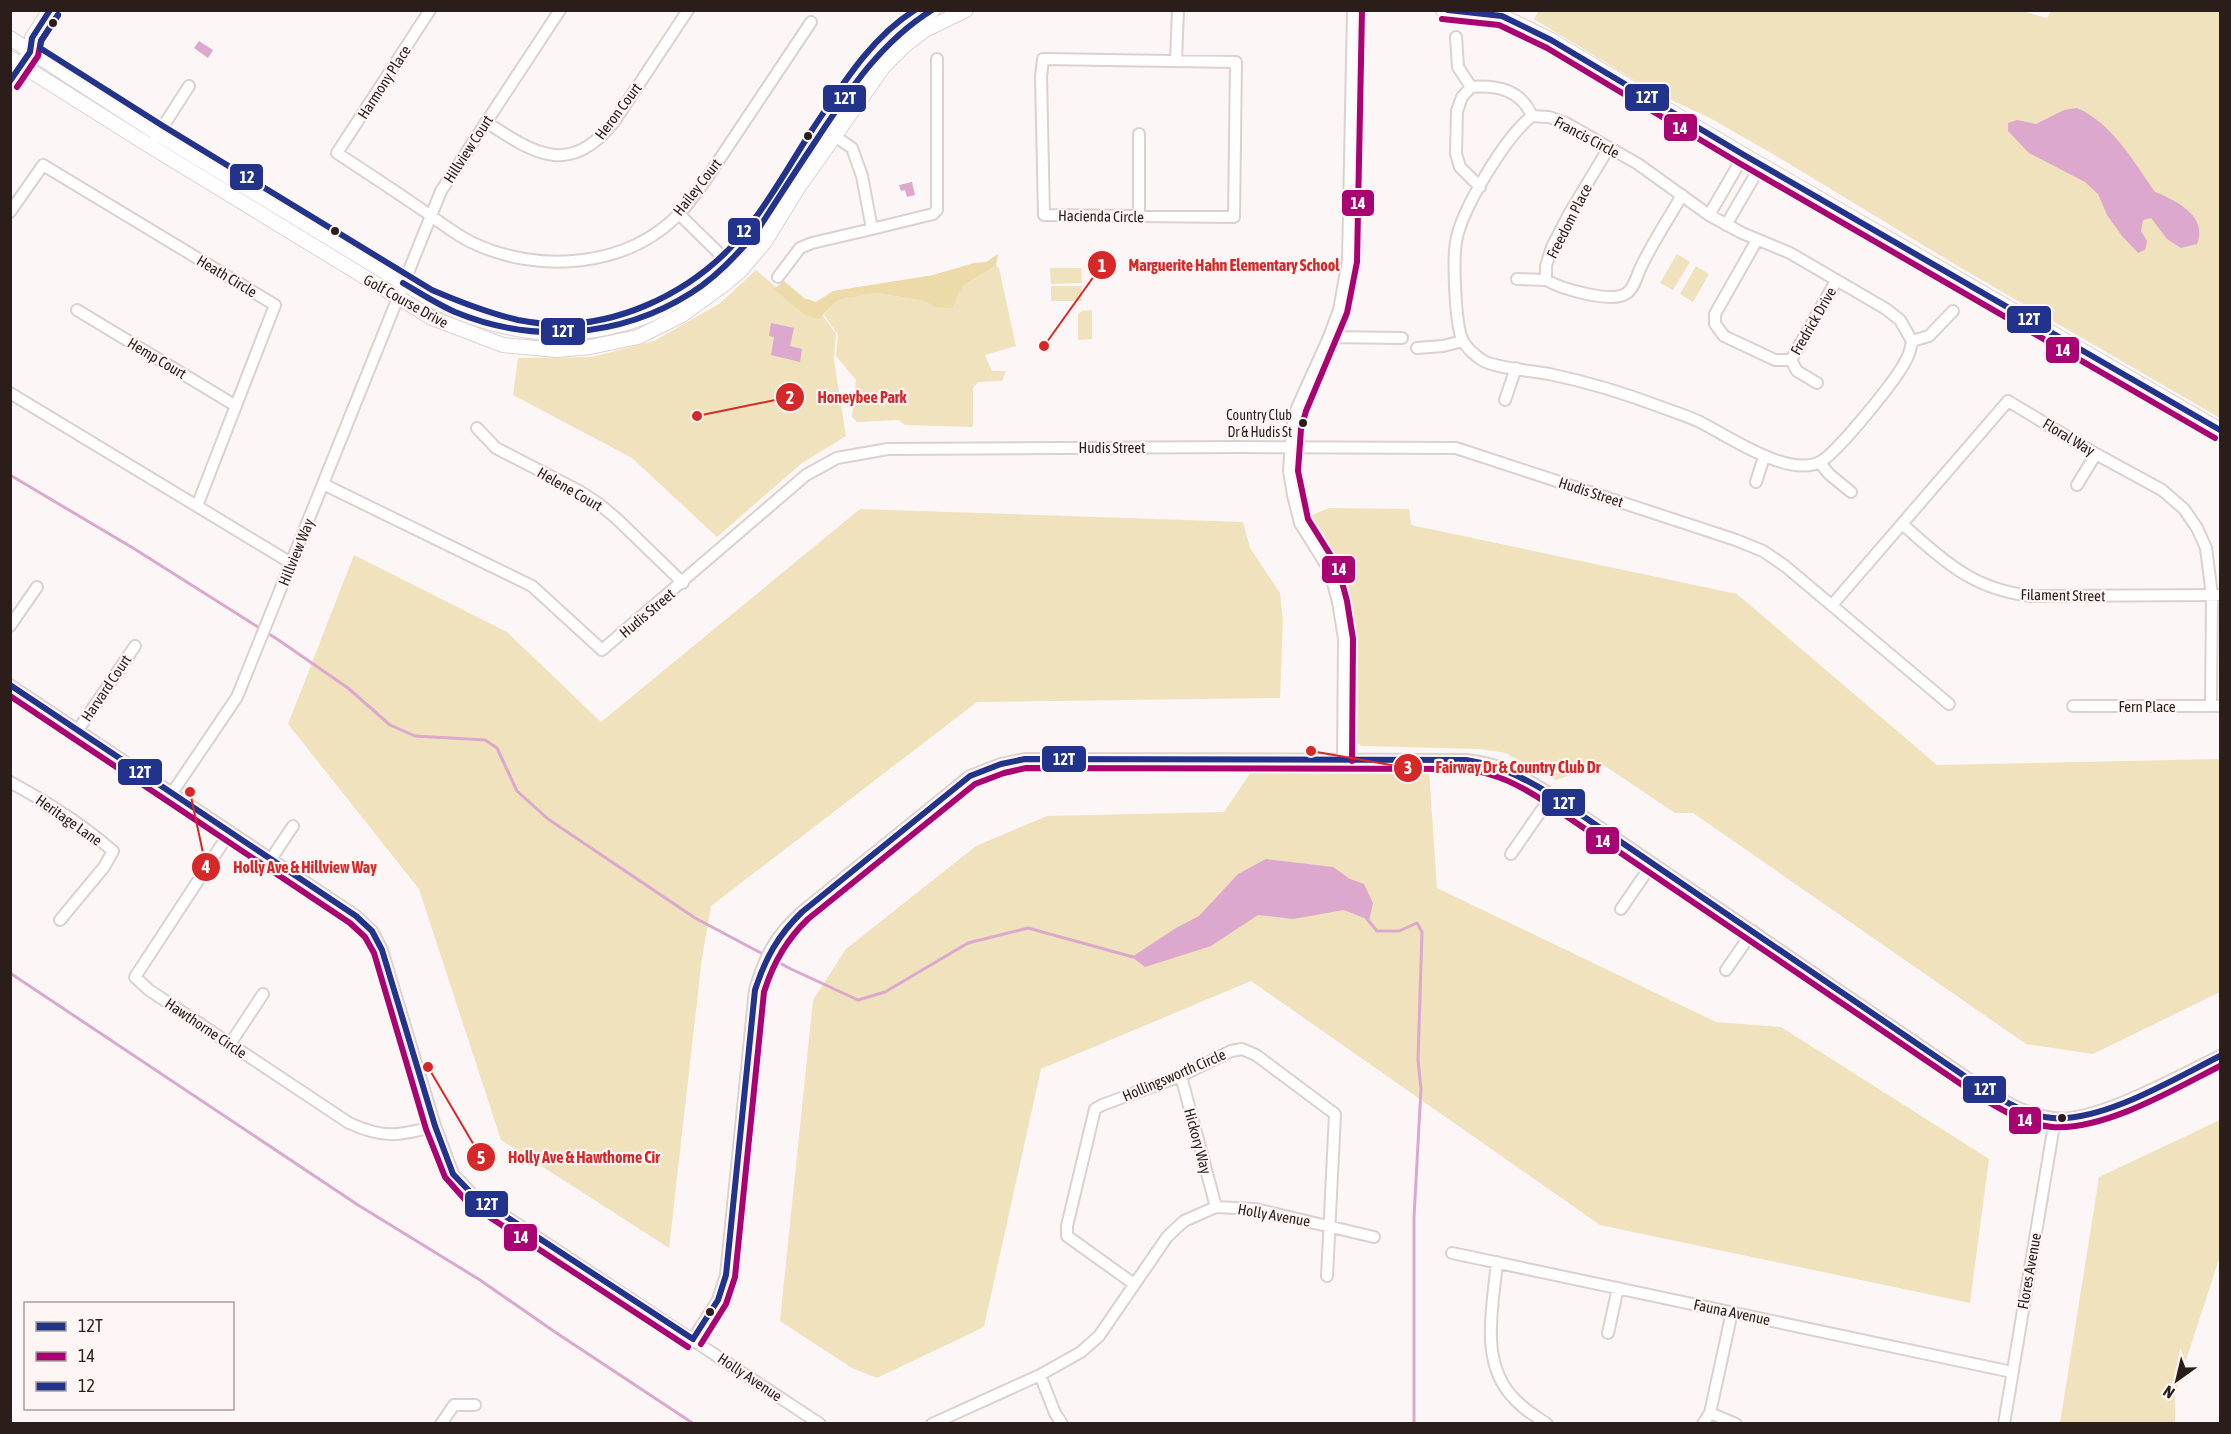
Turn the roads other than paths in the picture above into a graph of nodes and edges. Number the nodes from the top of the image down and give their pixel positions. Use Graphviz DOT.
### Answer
graph roads {
  1 [pos="50,10"];
  2 [pos="430,10"];
  3 [pos="560,10"];
  4 [pos="688,10"];
  5 [pos="933,10"];
  6 [pos="966,10"];
  7 [pos="1178,10"];
  8 [pos="1353,10"];
  9 [pos="1443,10"];
  10 [pos="1500,13"];
  11 [pos="811,22"];
  12 [pos="1456,37"];
  13 [pos="23,43"];
  14 [pos="937,59"];
  15 [pos="14,60"];
  16 [pos="1176,60"];
  17 [pos="10,82"];
  18 [pos="189,86"];
  19 [pos="1471,87"];
  20 [pos="1532,116"];
  21 [pos="486,122"];
  22 [pos="829,132"];
  23 [pos="158,134"];
  24 [pos="1138,134"];
  25 [pos="150,146"];
  26 [pos="1608,149"];
  27 [pos="337,153"];
  28 [pos="1744,155"];
  29 [pos="1761,165"];
  30 [pos="1480,187"];
  31 [pos="1682,195"];
  32 [pos="10,212"];
  33 [pos="679,214"];
  34 [pos="430,215"];
  35 [pos="1709,215"];
  36 [pos="1139,216"];
  37 [pos="1726,225"];
  38 [pos="872,229"];
  39 [pos="1757,240"];
  40 [pos="734,267"];
  41 [pos="778,277"];
  42 [pos="1517,279"];
  43 [pos="1546,280"];
  44 [pos="1836,281"];
  45 [pos="404,282"];
  46 [pos="397,298"];
  47 [pos="78,310"];
  48 [pos="1953,311"];
  49 [pos="1329,338"];
  50 [pos="1402,338"];
  51 [pos="1462,341"];
  52 [pos="1912,341"];
  53 [pos="1417,348"];
  54 [pos="1791,360"];
  55 [pos="1516,369"];
  56 [pos="1817,383"];
  57 [pos="10,393"];
  58 [pos="1505,400"];
  59 [pos="236,406"];
  60 [pos="477,428"];
  61 [pos="2220,430"];
  62 [pos="1290,447"];
  63 [pos="2096,454"];
  64 [pos="1764,457"];
  65 [pos="1820,463"];
  66 [pos="1756,482"];
  67 [pos="323,484"];
  68 [pos="2077,485"];
  69 [pos="1851,492"];
  70 [pos="197,506"];
  71 [pos="1902,524"];
  72 [pos="291,563"];
  73 [pos="683,583"];
  74 [pos="37,586"];
  75 [pos="2216,595"];
  76 [pos="1832,605"];
  77 [pos="10,626"];
  78 [pos="135,646"];
  79 [pos="10,685"];
  80 [pos="1949,704"];
  81 [pos="2073,706"];
  82 [pos="2216,706"];
  83 [pos="78,730"];
  84 [pos="1342,761"];
  85 [pos="10,782"];
  86 [pos="172,793"];
  87 [pos="1552,795"];
  88 [pos="293,826"];
  89 [pos="230,832"];
  90 [pos="1511,854"];
  91 [pos="271,859"];
  92 [pos="1652,864"];
  93 [pos="1621,909"];
  94 [pos="60,920"];
  95 [pos="1753,932"];
  96 [pos="1726,970"];
  97 [pos="263,994"];
  98 [pos="230,1044"];
  99 [pos="2220,1056"];
  100 [pos="1181,1076"];
  101 [pos="2055,1119"];
  102 [pos="435,1126"];
  103 [pos="1216,1207"];
  104 [pos="1331,1226"];
  105 [pos="1374,1237"];
  106 [pos="1452,1253"];
  107 [pos="1497,1262"];
  108 [pos="1327,1276"];
  109 [pos="1134,1284"];
  110 [pos="1618,1288"];
  111 [pos="1732,1312"];
  112 [pos="1608,1333"];
  113 [pos="693,1339"];
  114 [pos="2012,1372"];
  115 [pos="1040,1375"];
  116 [pos="475,1405"];
  117 [pos="1710,1413"];
  118 [pos="939,1422"];
  119 [pos="441,1424"];
  120 [pos="820,1424"];
  121 [pos="1062,1424"];
  122 [pos="1547,1424"];
  123 [pos="1703,1424"];
  124 [pos="1736,1424"];
  125 [pos="2004,1424"];
  1 -- 13 [label="street"];
  2 -- 27 [label="street, Harmony Place"];
  3 -- 21 [label="street, Hillview Court"];
  4 -- 21 [label="street, Heron Court"];
  5 -- 22 [label="street, Golf Course Drive"];
  6 -- 22 [label="street, Golf Course Drive"];
  7 -- 16 [label="street"];
  8 -- 49 [label="street"];
  9 -- 10 [label="street"];
  10 -- 28 [label="street"];
  11 -- 33 [label="street, Hailey Court"];
  12 -- 19 [label="street"];
  13 -- 15 [label="street"];
  13 -- 23 [label="street, Golf Course Drive"];
  14 -- 38 [label="street"];
  15 -- 17 [label="street"];
  15 -- 25 [label="street, Golf Course Drive"];
  16 -- 36 [label="street, Hacienda Circle"];
  16 -- 36 [label="street, Hacienda Circle"];
  18 -- 23 [label="street"];
  19 -- 20 [label="street"];
  19 -- 30 [label="street"];
  20 -- 26 [label="street, Francis Circle"];
  20 -- 30 [label="street, Francis Circle"];
  21 -- 34 [label="street, Hillview Court"];
  22 -- 38 [label="street"];
  22 -- 40 [label="street, Golf Course Drive"];
  23 -- 25 [label="street"];
  23 -- 45 [label="street, Golf Course Drive"];
  24 -- 36 [label="street"];
  25 -- 46 [label="street, Golf Course Drive"];
  26 -- 31 [label="street, Francis Circle"];
  26 -- 43 [label="street, Freedom Place"];
  27 -- 34 [label="street, Hailey Court"];
  28 -- 29 [label="street"];
  28 -- 35 [label="street"];
  29 -- 37 [label="street"];
  29 -- 61 [label="street"];
  30 -- 51 [label="street, Francis Circle"];
  31 -- 35 [label="street, Francis Circle"];
  31 -- 43 [label="street"];
  32 -- 59 [label="street, Heath Circle"];
  33 -- 34 [label="street, Hailey Court"];
  33 -- 40 [label="street"];
  34 -- 45 [label="street, Hillview Court"];
  35 -- 37 [label="street, Francis Circle"];
  37 -- 39 [label="street, Francis Circle"];
  38 -- 41 [label="street"];
  39 -- 44 [label="street, Francis Circle"];
  39 -- 54 [label="street, Fredrick Drive"];
  40 -- 45 [label="street, Golf Course Drive"];
  40 -- 46 [label="street, Golf Course Drive"];
  42 -- 43 [label="street"];
  44 -- 52 [label="street, Francis Circle"];
  44 -- 54 [label="street, Fredrick Drive"];
  45 -- 46 [label="street, Hillview Court"];
  46 -- 67 [label="street, Hillview Way"];
  47 -- 59 [label="street, Hemp Court"];
  48 -- 52 [label="street"];
  49 -- 50 [label="street"];
  49 -- 62 [label="street"];
  51 -- 53 [label="street"];
  51 -- 55 [label="street"];
  52 -- 65 [label="street"];
  54 -- 56 [label="street"];
  55 -- 58 [label="street"];
  55 -- 64 [label="street"];
  57 -- 70 [label="street"];
  59 -- 70 [label="street, Heath Circle"];
  60 -- 73 [label="street, Helene Court"];
  62 -- 73 [label="street, Hudis Street"];
  62 -- 76 [label="street, Hudis Street"];
  62 -- 84 [label="street"];
  63 -- 68 [label="street"];
  63 -- 71 [label="street, Floral Way"];
  63 -- 75 [label="street, Floral Way"];
  64 -- 65 [label="street"];
  64 -- 66 [label="street"];
  65 -- 69 [label="street"];
  67 -- 72 [label="street, Hillview Way"];
  67 -- 73 [label="street, Hudis Street"];
  70 -- 72 [label="street"];
  71 -- 75 [label="street, Filament Street"];
  71 -- 76 [label="street, Floral Way"];
  72 -- 86 [label="street, Hillview Way"];
  74 -- 77 [label="street"];
  75 -- 82 [label="street, Floral Way"];
  76 -- 80 [label="street, Hudis Street"];
  78 -- 83 [label="street, Harvard Court"];
  79 -- 83 [label="street, Holly Avenue"];
  81 -- 82 [label="street, Fern Place"];
  83 -- 86 [label="street, Holly Avenue"];
  84 -- 87 [label="street"];
  84 -- 113 [label="street"];
  85 -- 94 [label="street, Heritage Lane"];
  86 -- 89 [label="street, Holly Avenue"];
  87 -- 90 [label="street"];
  87 -- 92 [label="street"];
  88 -- 91 [label="street"];
  89 -- 91 [label="street, Holly Avenue"];
  89 -- 98 [label="street, Hawthorne Circle"];
  91 -- 102 [label="street, Holly Avenue"];
  92 -- 93 [label="street"];
  92 -- 95 [label="street"];
  95 -- 96 [label="street"];
  95 -- 101 [label="street"];
  97 -- 98 [label="street"];
  98 -- 102 [label="street, Hawthorne Circle"];
  99 -- 101 [label="street"];
  100 -- 103 [label="street, Hickory Way"];
  100 -- 104 [label="street, Hollingsworth Circle"];
  100 -- 109 [label="street, Hollingsworth Circle"];
  101 -- 114 [label="street, Flores Avenue"];
  102 -- 113 [label="street, Holly Avenue"];
  103 -- 104 [label="street, Holly Avenue"];
  103 -- 109 [label="street, Holly Avenue"];
  104 -- 105 [label="street, Holly Avenue"];
  104 -- 108 [label="street"];
  106 -- 107 [label="street, Fauna Avenue"];
  107 -- 110 [label="street, Fauna Avenue"];
  107 -- 122 [label="street"];
  109 -- 115 [label="street, Holly Avenue"];
  110 -- 111 [label="street, Fauna Avenue"];
  110 -- 112 [label="street"];
  111 -- 114 [label="street, Fauna Avenue"];
  111 -- 117 [label="street"];
  113 -- 120 [label="street, Holly Avenue"];
  114 -- 125 [label="street, Flores Avenue"];
  115 -- 118 [label="street, Holly Avenue"];
  115 -- 121 [label="street"];
  116 -- 119 [label="street"];
  117 -- 123 [label="street"];
  117 -- 124 [label="street"];
}
